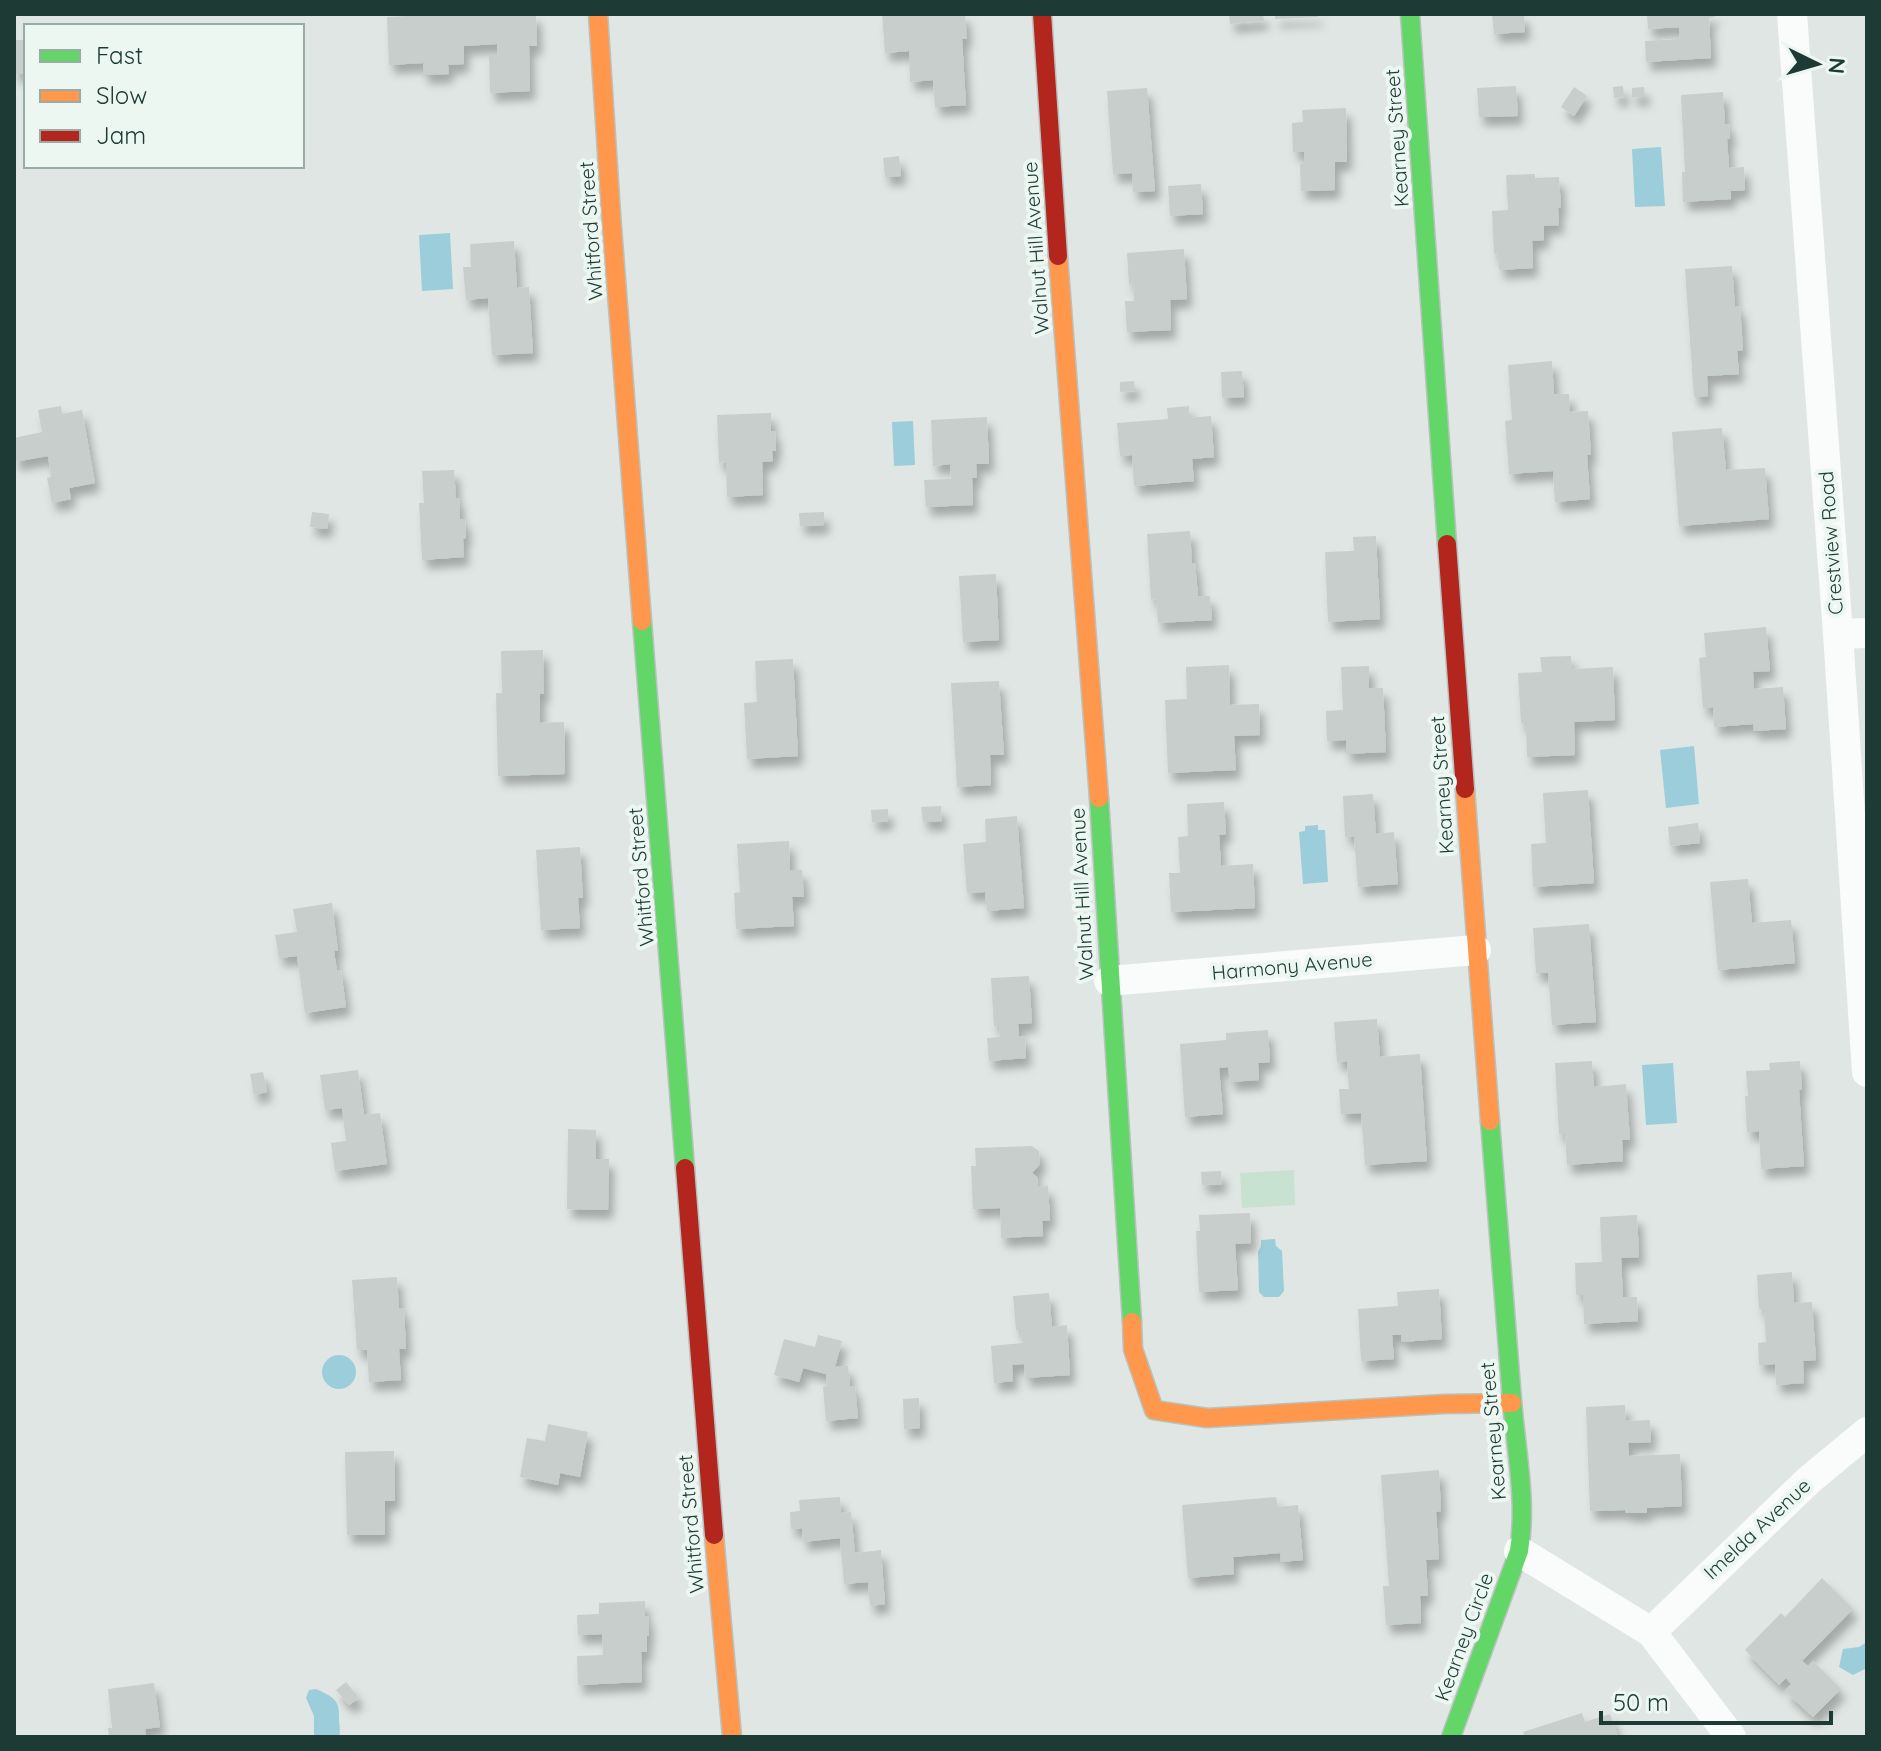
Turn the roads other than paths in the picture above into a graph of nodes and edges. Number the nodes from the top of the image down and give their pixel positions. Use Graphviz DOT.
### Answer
graph roads {
  1 [pos="598,14"];
  2 [pos="1042,14"];
  3 [pos="1410,14"];
  4 [pos="1792,14"];
  5 [pos="1852,634"];
  6 [pos="1476,950"];
  7 [pos="1109,981"];
  8 [pos="1867,1072"];
  9 [pos="1512,1403"];
  10 [pos="1867,1432"];
  11 [pos="1519,1551"];
  12 [pos="1651,1632"];
  13 [pos="732,1737"];
  14 [pos="1451,1737"];
  15 [pos="1731,1737"];
  1 -- 13 [label="street, Whitford Street"];
  2 -- 7 [label="street, Walnut Hill Avenue"];
  3 -- 6 [label="street, Kearney Street"];
  4 -- 5 [label="street, Crestview Road"];
  5 -- 8 [label="street, Crestview Road"];
  6 -- 7 [label="street, Harmony Avenue"];
  6 -- 9 [label="street, Kearney Street"];
  7 -- 9 [label="street, Walnut Hill Avenue"];
  9 -- 11 [label="street, Kearney Street"];
  10 -- 12 [label="street, Imelda Avenue"];
  11 -- 12 [label="street"];
  11 -- 14 [label="street, Kearney Circle"];
  12 -- 15 [label="street"];
}
